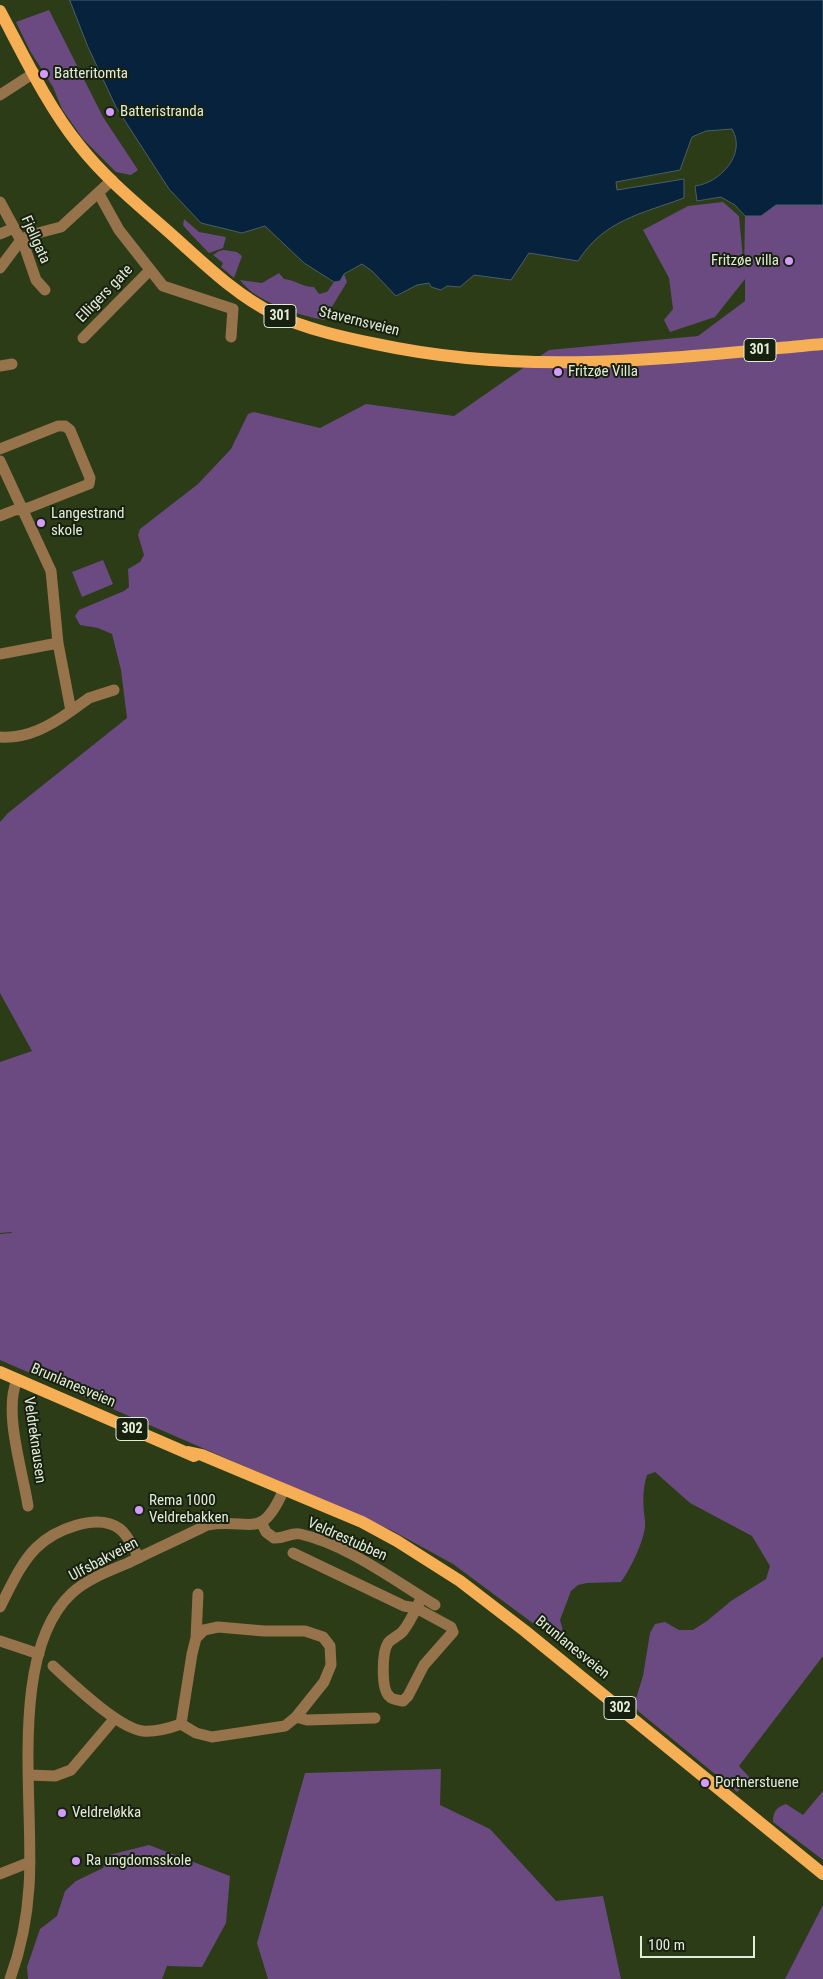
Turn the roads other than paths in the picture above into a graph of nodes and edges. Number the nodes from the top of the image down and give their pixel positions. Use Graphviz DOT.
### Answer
graph roads {
  1 [pos="0,10"];
  2 [pos="34,73"];
  3 [pos="0,96"];
  4 [pos="112,180"];
  5 [pos="99,194"];
  6 [pos="0,202"];
  7 [pos="14,228"];
  8 [pos="0,234"];
  9 [pos="20,240"];
  10 [pos="0,268"];
  11 [pos="149,271"];
  12 [pos="45,290"];
  13 [pos="231,337"];
  14 [pos="83,338"];
  15 [pos="823,344"];
  16 [pos="12,364"];
  17 [pos="0,366"];
  18 [pos="0,449"];
  19 [pos="0,461"];
  20 [pos="23,509"];
  21 [pos="0,516"];
  22 [pos="58,643"];
  23 [pos="0,654"];
  24 [pos="114,690"];
  25 [pos="71,711"];
  26 [pos="0,736"];
  27 [pos="0,1372"];
  28 [pos="17,1380"];
  29 [pos="283,1493"];
  30 [pos="28,1506"];
  31 [pos="261,1522"];
  32 [pos="293,1553"];
  33 [pos="139,1558"];
  34 [pos="198,1594"];
  35 [pos="422,1597"];
  36 [pos="435,1604"];
  37 [pos="0,1608"];
  38 [pos="416,1608"];
  39 [pos="196,1638"];
  40 [pos="0,1641"];
  41 [pos="39,1654"];
  42 [pos="53,1666"];
  43 [pos="296,1717"];
  44 [pos="115,1718"];
  45 [pos="375,1718"];
  46 [pos="181,1724"];
  47 [pos="29,1775"];
  48 [pos="30,1862"];
  49 [pos="0,1874"];
  50 [pos="823,1874"];
  51 [pos="10,1979"];
  1 -- 2 [label="main road, Stavernsveien / 301"];
  2 -- 3 [label="street"];
  2 -- 4 [label="main road, Stavernsveien / 301"];
  4 -- 5 [label="street"];
  4 -- 15 [label="main road, Stavernsveien / 301"];
  5 -- 9 [label="street"];
  5 -- 11 [label="street, Elligers gate"];
  6 -- 7 [label="street, Fjellgata"];
  7 -- 8 [label="street"];
  7 -- 9 [label="street, Fjellgata"];
  9 -- 10 [label="street"];
  9 -- 12 [label="street, Fjellgata"];
  11 -- 13 [label="street, Elligers gate"];
  11 -- 14 [label="street, Elligers gate"];
  16 -- 17 [label="street"];
  18 -- 20 [label="street"];
  19 -- 20 [label="street"];
  20 -- 21 [label="street"];
  20 -- 22 [label="street"];
  22 -- 23 [label="street"];
  22 -- 25 [label="street"];
  24 -- 25 [label="street"];
  25 -- 26 [label="street"];
  27 -- 28 [label="main road, Brunlanesveien / 302"];
  28 -- 29 [label="main road, Brunlanesveien / 302"];
  28 -- 30 [label="street, Veldreknausen"];
  29 -- 31 [label="street"];
  29 -- 50 [label="main road, Brunlanesveien / 302"];
  31 -- 33 [label="street, Ulfsbakveien"];
  31 -- 35 [label="street, Veldrestubben"];
  32 -- 38 [label="street"];
  33 -- 37 [label="street"];
  33 -- 41 [label="street, Ulfsbakveien"];
  34 -- 39 [label="street"];
  35 -- 36 [label="street, Veldrestubben"];
  35 -- 38 [label="street"];
  38 -- 38 [label="street"];
  39 -- 43 [label="street"];
  39 -- 46 [label="street"];
  40 -- 41 [label="street"];
  41 -- 47 [label="street, Ulfsbakveien"];
  42 -- 44 [label="street"];
  43 -- 45 [label="street"];
  43 -- 46 [label="street"];
  44 -- 46 [label="street"];
  44 -- 47 [label="street"];
  47 -- 48 [label="street, Ulfsbakveien"];
  48 -- 49 [label="street"];
  48 -- 51 [label="street, Ulfsbakveien"];
}
